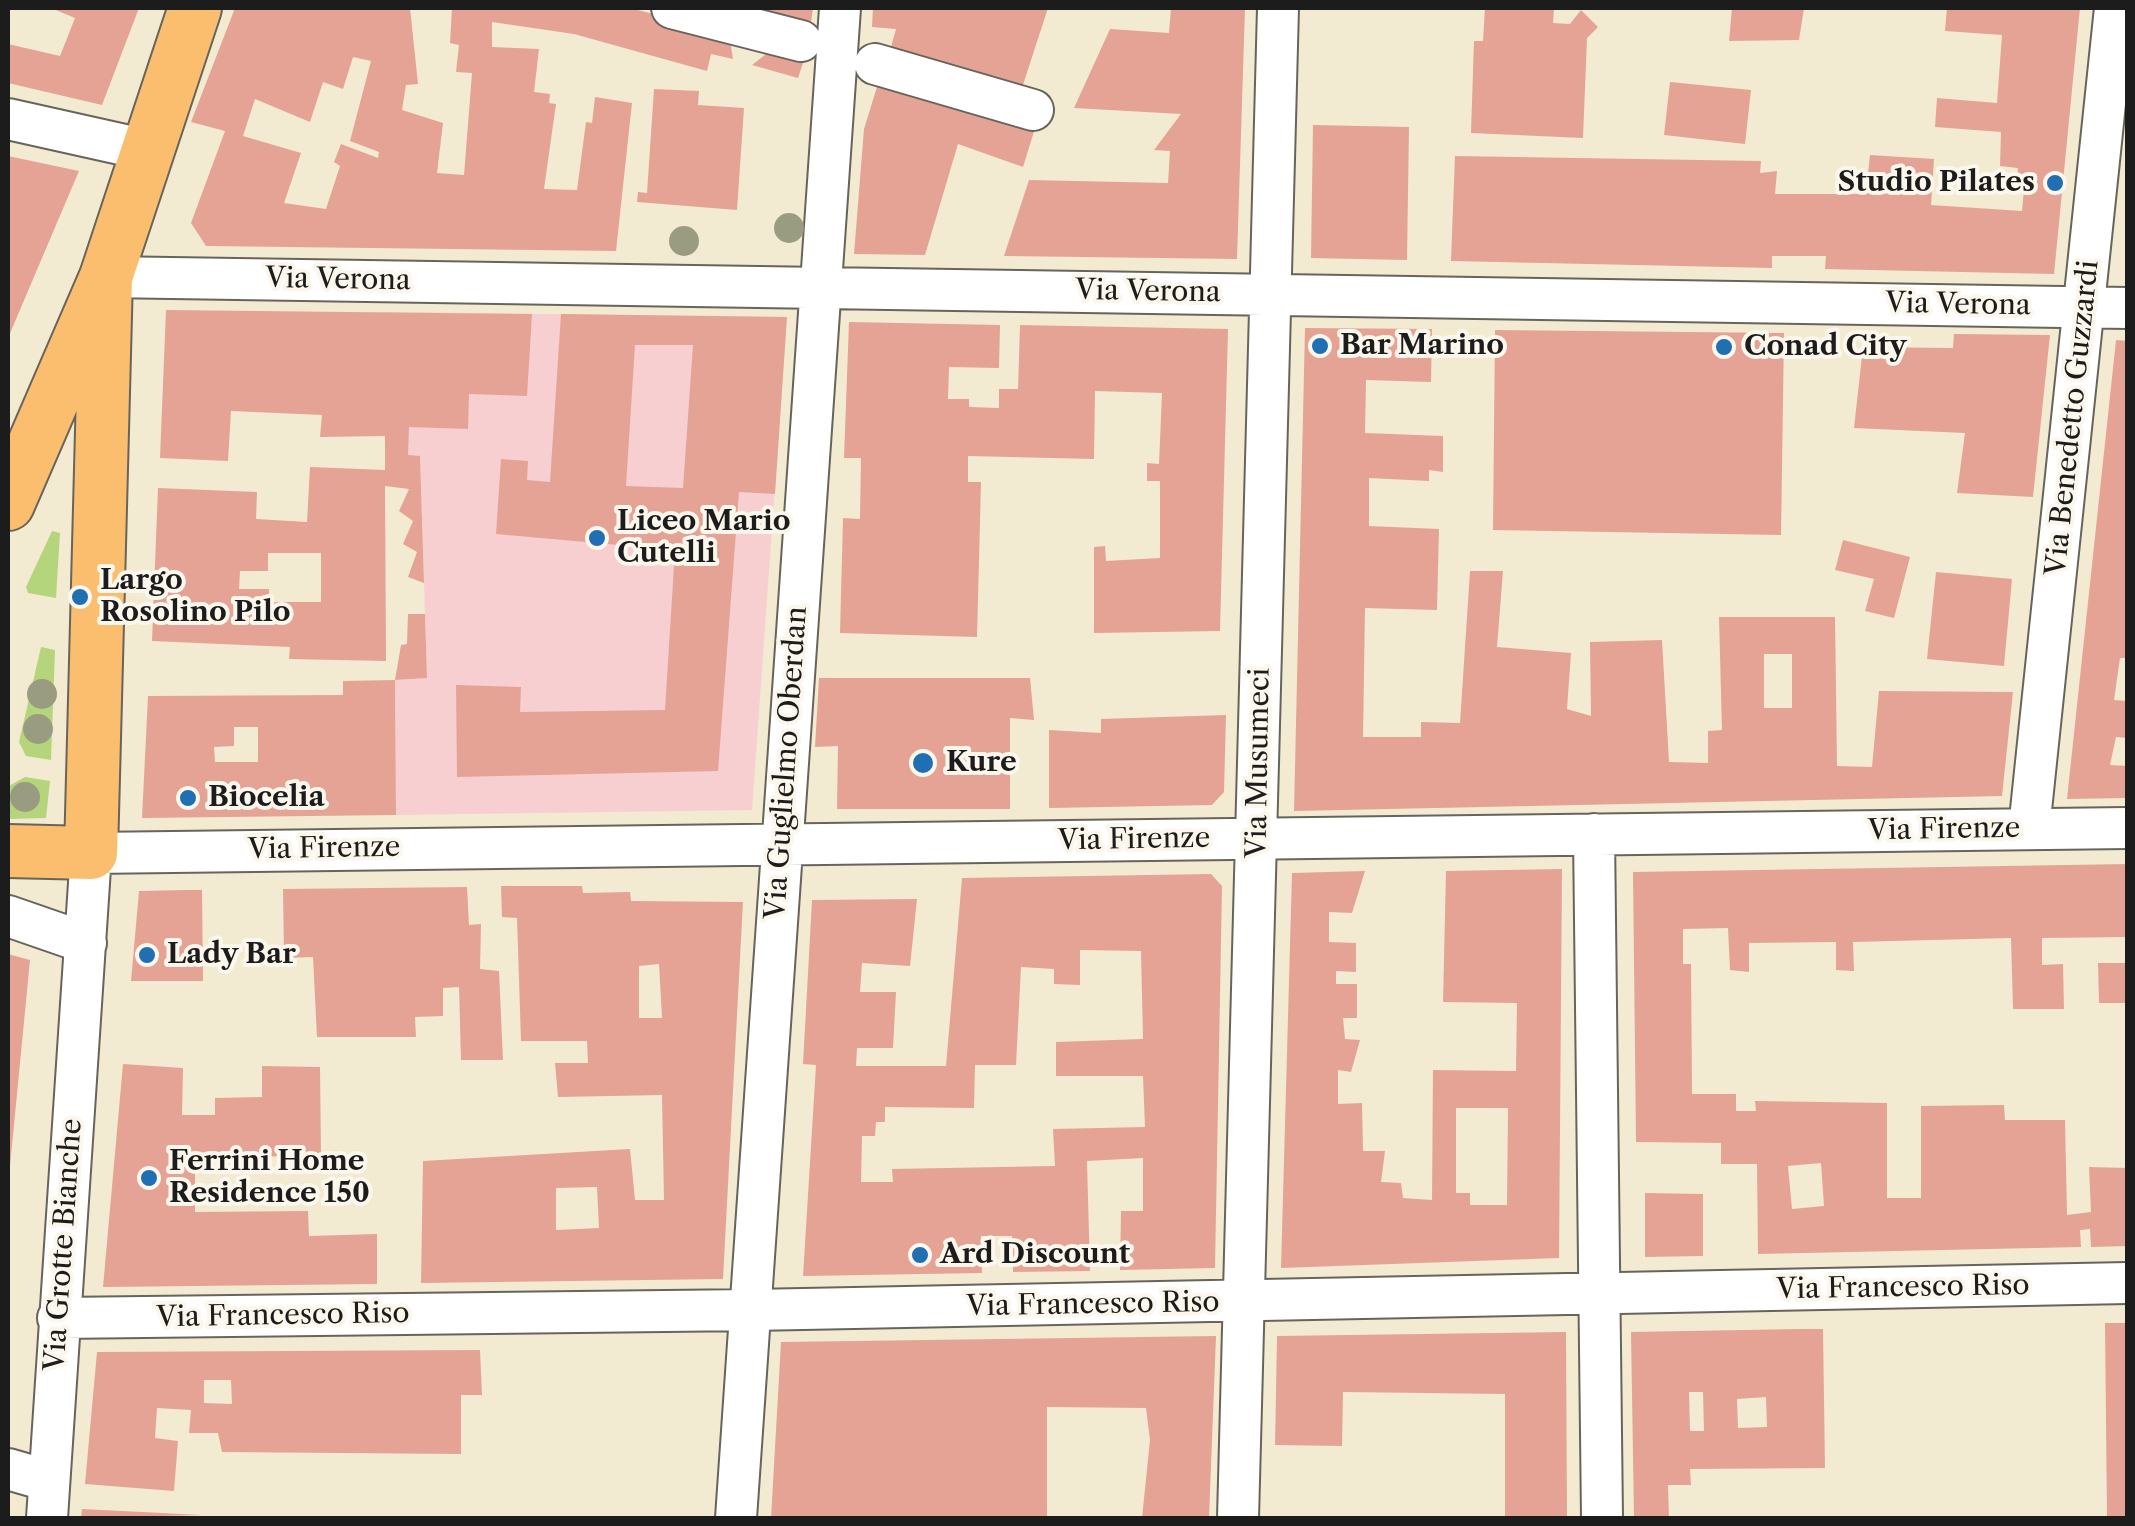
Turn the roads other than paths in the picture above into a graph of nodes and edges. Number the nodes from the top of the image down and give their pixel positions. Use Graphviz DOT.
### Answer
graph roads {
  1 [pos="195,8"];
  2 [pos="672,8"];
  3 [pos="840,8"];
  4 [pos="1278,8"];
  5 [pos="2115,8"];
  6 [pos="801,41"];
  7 [pos="875,64"];
  8 [pos="1033,110"];
  9 [pos="8,119"];
  10 [pos="147,150"];
  11 [pos="106,277"];
  12 [pos="820,288"];
  13 [pos="1271,294"];
  14 [pos="2085,308"];
  15 [pos="2128,308"];
  16 [pos="16,485"];
  17 [pos="104,492"];
  18 [pos="2128,828"];
  19 [pos="2029,829"];
  20 [pos="1594,834"];
  21 [pos="1258,838"];
  22 [pos="782,844"];
  23 [pos="8,851"];
  24 [pos="116,852"];
  25 [pos="8,916"];
  26 [pos="85,957"];
  27 [pos="2128,1283"];
  28 [pos="1600,1295"];
  29 [pos="1246,1302"];
  30 [pos="752,1310"];
  31 [pos="58,1318"];
  32 [pos="8,1470"];
  33 [pos="46,1499"];
  34 [pos="736,1518"];
  35 [pos="1238,1518"];
  36 [pos="1602,1518"];
  1 -- 10 [label="main road"];
  2 -- 6 [label="street"];
  3 -- 12 [label="street, Via Guglielmo Oberdan"];
  4 -- 13 [label="street, Via Musumeci"];
  5 -- 14 [label="street, Via Benedetto Guzzardi"];
  7 -- 8 [label="street"];
  9 -- 10 [label="street"];
  10 -- 11 [label="main road"];
  11 -- 12 [label="street, Via Verona"];
  11 -- 16 [label="main road"];
  11 -- 17 [label="main road"];
  12 -- 13 [label="street, Via Verona"];
  12 -- 22 [label="street, Via Guglielmo Oberdan"];
  13 -- 14 [label="street, Via Verona"];
  13 -- 21 [label="street, Via Musumeci"];
  14 -- 15 [label="street, Via Verona"];
  14 -- 19 [label="street, Via Benedetto Guzzardi"];
  16 -- 17 [label="main road"];
  17 -- 24 [label="main road"];
  18 -- 19 [label="street, Via Firenze"];
  19 -- 20 [label="street, Via Firenze"];
  20 -- 21 [label="street, Via Firenze"];
  20 -- 28 [label="street"];
  21 -- 22 [label="street, Via Firenze"];
  21 -- 29 [label="street, Via Musumeci"];
  22 -- 24 [label="street, Via Firenze"];
  22 -- 30 [label="street, Via Guglielmo Oberdan"];
  23 -- 24 [label="main road"];
  24 -- 26 [label="street, Via Grotte Bianche"];
  25 -- 26 [label="street"];
  26 -- 31 [label="street, Via Grotte Bianche"];
  27 -- 28 [label="street, Via Francesco Riso"];
  28 -- 29 [label="street, Via Francesco Riso"];
  28 -- 36 [label="street"];
  29 -- 30 [label="street, Via Francesco Riso"];
  29 -- 35 [label="street, Via Musumeci"];
  30 -- 31 [label="street, Via Francesco Riso"];
  30 -- 34 [label="street, Via Guglielmo Oberdan"];
  31 -- 33 [label="street, Via Grotte Bianche"];
  32 -- 33 [label="street"];
}
